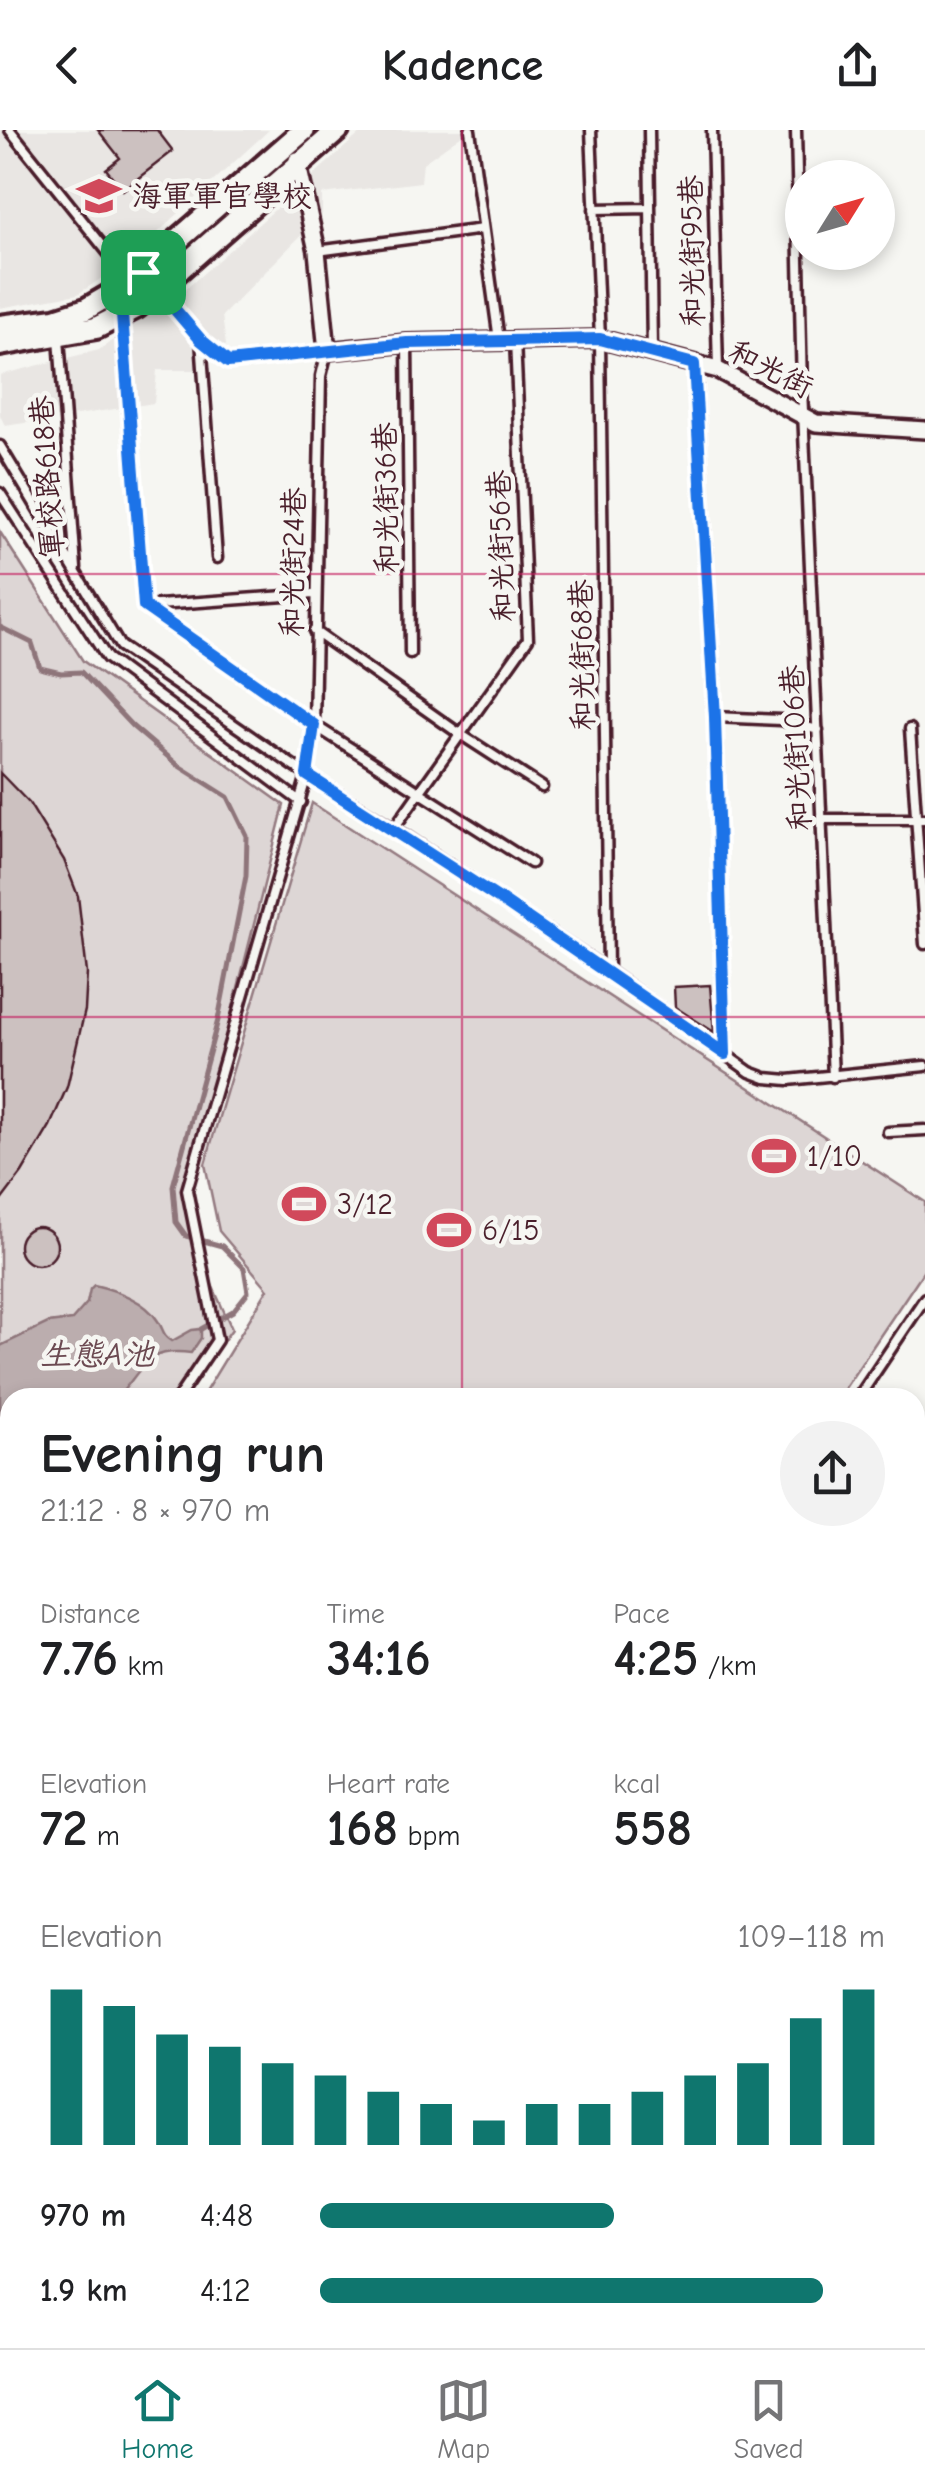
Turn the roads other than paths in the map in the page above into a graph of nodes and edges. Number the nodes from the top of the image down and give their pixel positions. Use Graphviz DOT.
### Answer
graph roads {
  1 [pos="10,130"];
  2 [pos="304,130"];
  3 [pos="338,130"];
  4 [pos="470,130"];
  5 [pos="591,130"];
  6 [pos="649,130"];
  7 [pos="712,130"];
  8 [pos="796,130"];
  9 [pos="286,144"];
  10 [pos="299,162"];
  11 [pos="650,208"];
  12 [pos="594,209"];
  13 [pos="484,229"];
  14 [pos="316,251"];
  15 [pos="110,255"];
  16 [pos="143,272"];
  17 [pos="157,289"];
  18 [pos="110,295"];
  19 [pos="122,315"];
  20 [pos="0,326"];
  21 [pos="57,328"];
  22 [pos="600,339"];
  23 [pos="201,340"];
  24 [pos="507,340"];
  25 [pos="407,343"];
  26 [pos="0,345"];
  27 [pos="328,351"];
  28 [pos="652,352"];
  29 [pos="694,364"];
  30 [pos="718,370"];
  31 [pos="804,417"];
  32 [pos="925,430"];
  33 [pos="0,446"];
  34 [pos="0,492"];
  35 [pos="217,558"];
  36 [pos="76,572"];
  37 [pos="314,594"];
  38 [pos="144,606"];
  39 [pos="314,631"];
  40 [pos="410,653"];
  41 [pos="715,717"];
  42 [pos="314,725"];
  43 [pos="818,730"];
  44 [pos="910,730"];
  45 [pos="460,734"];
  46 [pos="307,775"];
  47 [pos="542,786"];
  48 [pos="419,793"];
  49 [pos="300,802"];
  50 [pos="822,819"];
  51 [pos="921,819"];
  52 [pos="394,828"];
  53 [pos="531,863"];
  54 [pos="925,944"];
  55 [pos="608,971"];
  56 [pos="725,1054"];
  57 [pos="925,1066"];
  58 [pos="833,1077"];
  59 [pos="925,1130"];
  60 [pos="888,1132"];
  61 [pos="925,1298"];
  62 [pos="185,1388"];
  63 [pos="865,1388"];
  1 -- 15 [label="lane"];
  2 -- 9 [label="street"];
  3 -- 10 [label="street"];
  4 -- 13 [label="lane, 和光街56巷"];
  5 -- 12 [label="lane, 和光街68巷"];
  6 -- 11 [label="lane"];
  7 -- 30 [label="lane, 和光街95巷"];
  8 -- 31 [label="lane, 和光街106巷"];
  9 -- 10 [label="street"];
  9 -- 16 [label="street"];
  10 -- 14 [label="street"];
  10 -- 17 [label="street"];
  11 -- 12 [label="lane"];
  11 -- 28 [label="lane"];
  12 -- 22 [label="lane, 和光街68巷"];
  13 -- 14 [label="lane"];
  13 -- 24 [label="lane, 和光街56巷"];
  14 -- 27 [label="street"];
  16 -- 17 [label="lane"];
  16 -- 18 [label="street"];
  17 -- 19 [label="street"];
  17 -- 23 [label="lane"];
  18 -- 19 [label="lane"];
  18 -- 21 [label="street"];
  19 -- 21 [label="street"];
  19 -- 38 [label="lane"];
  20 -- 21 [label="street"];
  21 -- 26 [label="street"];
  21 -- 36 [label="lane, 軍校路618巷"];
  22 -- 24 [label="street, 和光街"];
  22 -- 28 [label="street, 和光街"];
  22 -- 55 [label="lane, 和光街68巷"];
  23 -- 27 [label="lane"];
  23 -- 35 [label="lane"];
  24 -- 25 [label="street, 和光街"];
  24 -- 45 [label="lane, 和光街56巷"];
  25 -- 27 [label="street, 和光街"];
  25 -- 40 [label="lane, 和光街36巷"];
  27 -- 37 [label="lane, 和光街24巷"];
  28 -- 29 [label="street, 和光街"];
  29 -- 30 [label="street, 和光街"];
  29 -- 41 [label="lane"];
  30 -- 31 [label="street, 和光街"];
  31 -- 32 [label="street, 和光街"];
  31 -- 43 [label="lane, 和光街106巷"];
  33 -- 36 [label="lane"];
  34 -- 49 [label="lane"];
  36 -- 46 [label="lane"];
  37 -- 38 [label="lane"];
  37 -- 39 [label="lane, 和光街24巷"];
  38 -- 42 [label="lane"];
  39 -- 42 [label="lane, 和光街24巷"];
  39 -- 45 [label="lane"];
  41 -- 43 [label="lane"];
  41 -- 56 [label="lane"];
  42 -- 46 [label="lane, 和光街24巷"];
  42 -- 48 [label="lane"];
  43 -- 50 [label="lane, 和光街106巷"];
  44 -- 51 [label="lane"];
  45 -- 47 [label="lane"];
  45 -- 48 [label="lane, 和光街56巷"];
  46 -- 49 [label="lane, 和光街24巷"];
  46 -- 52 [label="lane"];
  48 -- 52 [label="lane, 和光街56巷"];
  48 -- 53 [label="lane"];
  49 -- 62 [label="lane, 和光街24巷"];
  50 -- 51 [label="lane"];
  50 -- 58 [label="lane, 和光街106巷"];
  51 -- 54 [label="lane"];
  52 -- 55 [label="lane"];
  55 -- 56 [label="lane"];
  56 -- 58 [label="lane"];
  57 -- 58 [label="lane"];
  59 -- 60 [label="lane"];
  61 -- 63 [label="lane"];
}
